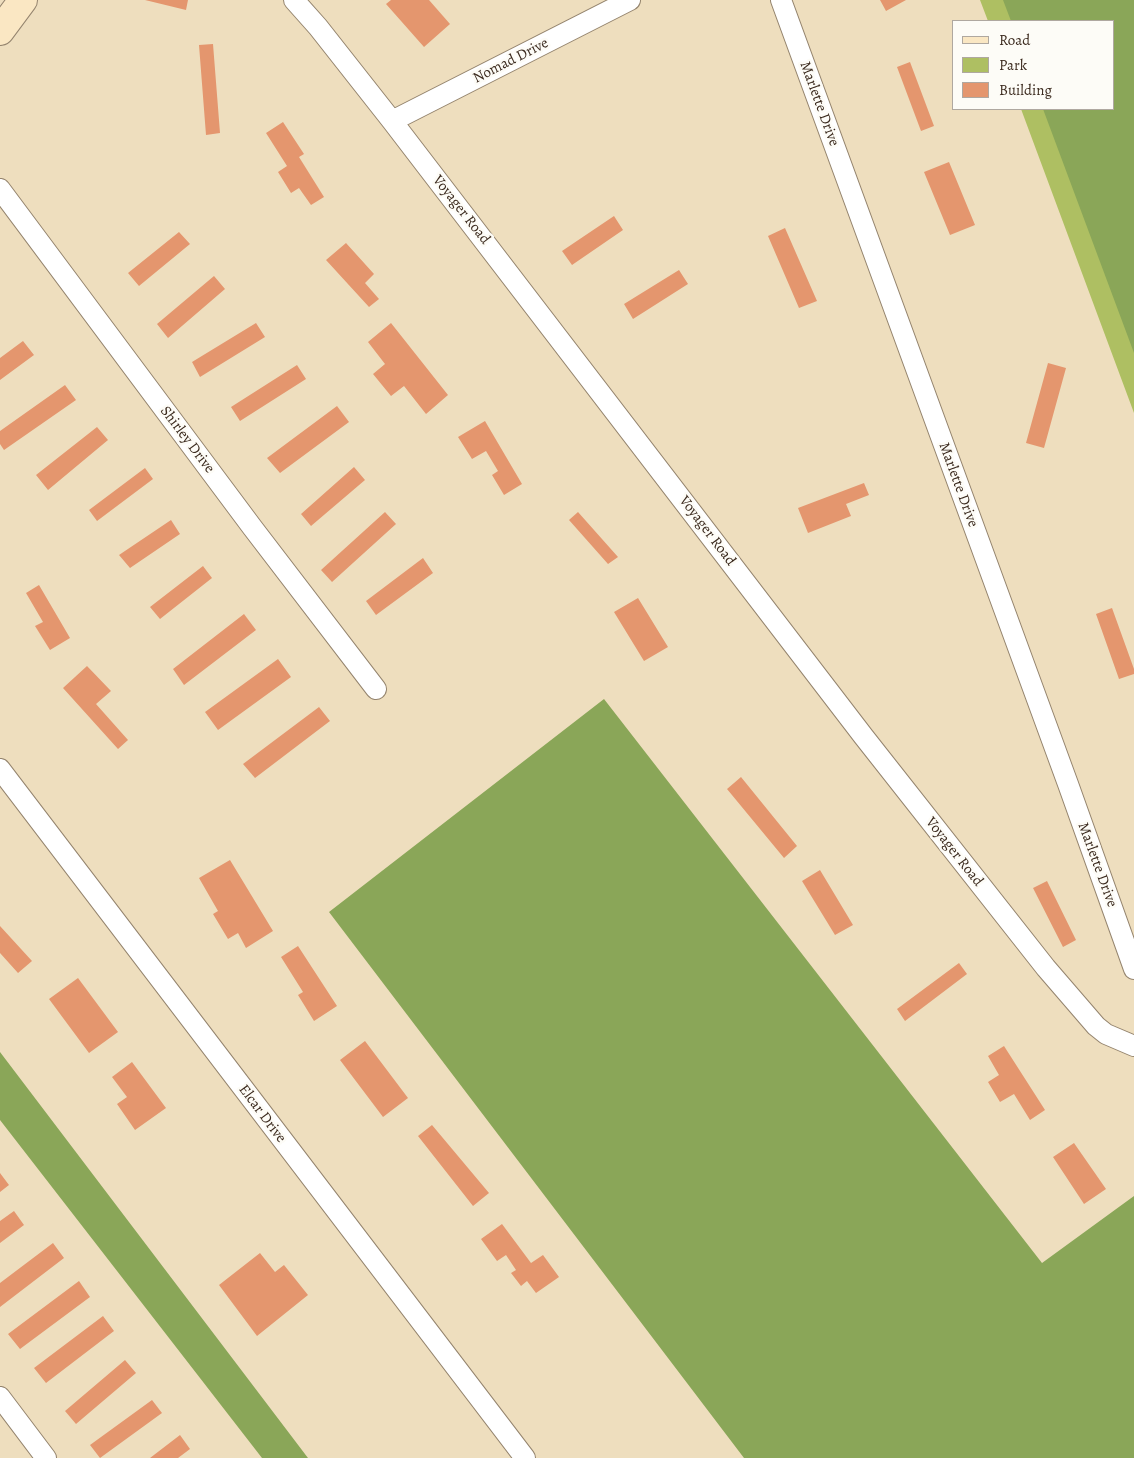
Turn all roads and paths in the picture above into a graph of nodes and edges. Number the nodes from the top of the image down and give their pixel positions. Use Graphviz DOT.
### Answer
graph roads {
  1 [pos="23,0"];
  2 [pos="294,0"];
  3 [pos="630,0"];
  4 [pos="781,0"];
  5 [pos="0,31"];
  6 [pos="392,122"];
  7 [pos="0,189"];
  8 [pos="376,689"];
  9 [pos="0,769"];
  10 [pos="1134,969"];
  11 [pos="1134,1046"];
  12 [pos="0,1397"];
  13 [pos="46,1458"];
  14 [pos="525,1458"];
  1 -- 5 [label="street"];
  2 -- 6 [label="street, Voyager Road"];
  3 -- 6 [label="street, Nomad Drive"];
  4 -- 10 [label="street, Marlette Drive"];
  6 -- 11 [label="street, Voyager Road"];
  7 -- 8 [label="street, Shirley Drive"];
  9 -- 14 [label="street, Elcar Drive"];
  12 -- 13 [label="street"];
}
